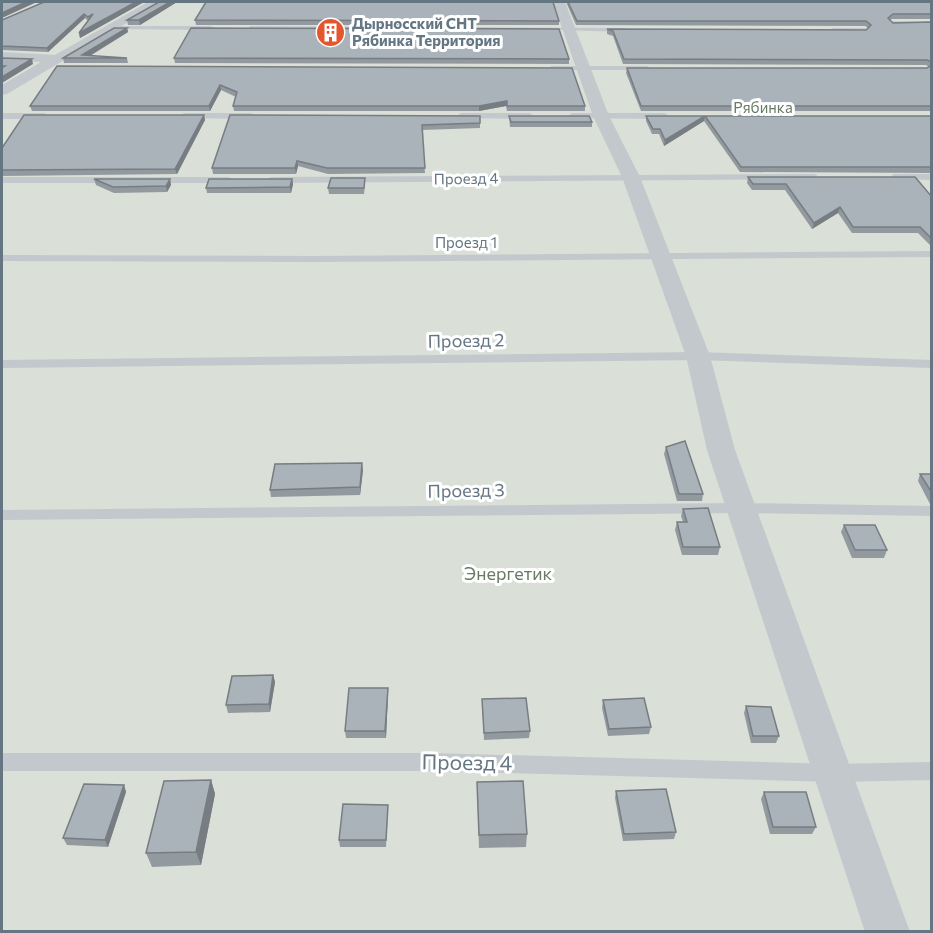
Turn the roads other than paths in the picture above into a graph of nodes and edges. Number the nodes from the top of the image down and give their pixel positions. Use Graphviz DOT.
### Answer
graph roads {
  1 [pos="156,2"];
  2 [pos="559,2"];
  3 [pos="892,23"];
  4 [pos="932,23"];
  5 [pos="109,28"];
  6 [pos="216,28"];
  7 [pos="240,28"];
  8 [pos="570,29"];
  9 [pos="634,30"];
  10 [pos="819,30"];
  11 [pos="865,30"];
  12 [pos="2,56"];
  13 [pos="60,63"];
  14 [pos="549,68"];
  15 [pos="585,68"];
  16 [pos="656,68"];
  17 [pos="2,91"];
  18 [pos="2,116"];
  19 [pos="53,116"];
  20 [pos="262,116"];
  21 [pos="452,116"];
  22 [pos="544,116"];
  23 [pos="567,116"];
  24 [pos="174,117"];
  25 [pos="602,117"];
  26 [pos="672,117"];
  27 [pos="632,177"];
  28 [pos="828,177"];
  29 [pos="885,177"];
  30 [pos="932,177"];
  31 [pos="2,180"];
  32 [pos="244,180"];
  33 [pos="256,180"];
  34 [pos="932,254"];
  35 [pos="662,256"];
  36 [pos="2,258"];
  37 [pos="698,356"];
  38 [pos="2,364"];
  39 [pos="932,364"];
  40 [pos="740,508"];
  41 [pos="932,511"];
  42 [pos="2,515"];
  43 [pos="2,762"];
  44 [pos="932,771"];
  45 [pos="834,773"];
  46 [pos="888,932"];
  1 -- 5 [label="street"];
  2 -- 8 [label="street"];
  3 -- 4 [label="lane"];
  5 -- 6 [label="lane"];
  5 -- 13 [label="street"];
  7 -- 8 [label="lane"];
  8 -- 9 [label="lane"];
  8 -- 15 [label="street"];
  10 -- 11 [label="lane"];
  12 -- 13 [label="street"];
  13 -- 17 [label="street"];
  14 -- 15 [label="lane"];
  15 -- 16 [label="lane"];
  15 -- 25 [label="street"];
  18 -- 19 [label="lane"];
  20 -- 24 [label="lane"];
  21 -- 22 [label="lane"];
  23 -- 25 [label="lane"];
  25 -- 26 [label="lane"];
  25 -- 27 [label="street"];
  27 -- 28 [label="lane, Проезд 4"];
  27 -- 33 [label="lane, Проезд 4"];
  27 -- 35 [label="street"];
  29 -- 30 [label="lane"];
  31 -- 32 [label="lane"];
  34 -- 35 [label="lane, Проезд 1"];
  35 -- 36 [label="lane, Проезд 1"];
  35 -- 37 [label="street"];
  37 -- 38 [label="lane, Проезд 2"];
  37 -- 39 [label="lane, Проезд 2"];
  37 -- 40 [label="street"];
  40 -- 41 [label="lane, Проезд 3"];
  40 -- 42 [label="lane, Проезд 3"];
  40 -- 45 [label="street"];
  43 -- 45 [label="lane, Проезд 4"];
  44 -- 45 [label="lane, Проезд 4"];
  45 -- 46 [label="street"];
}
